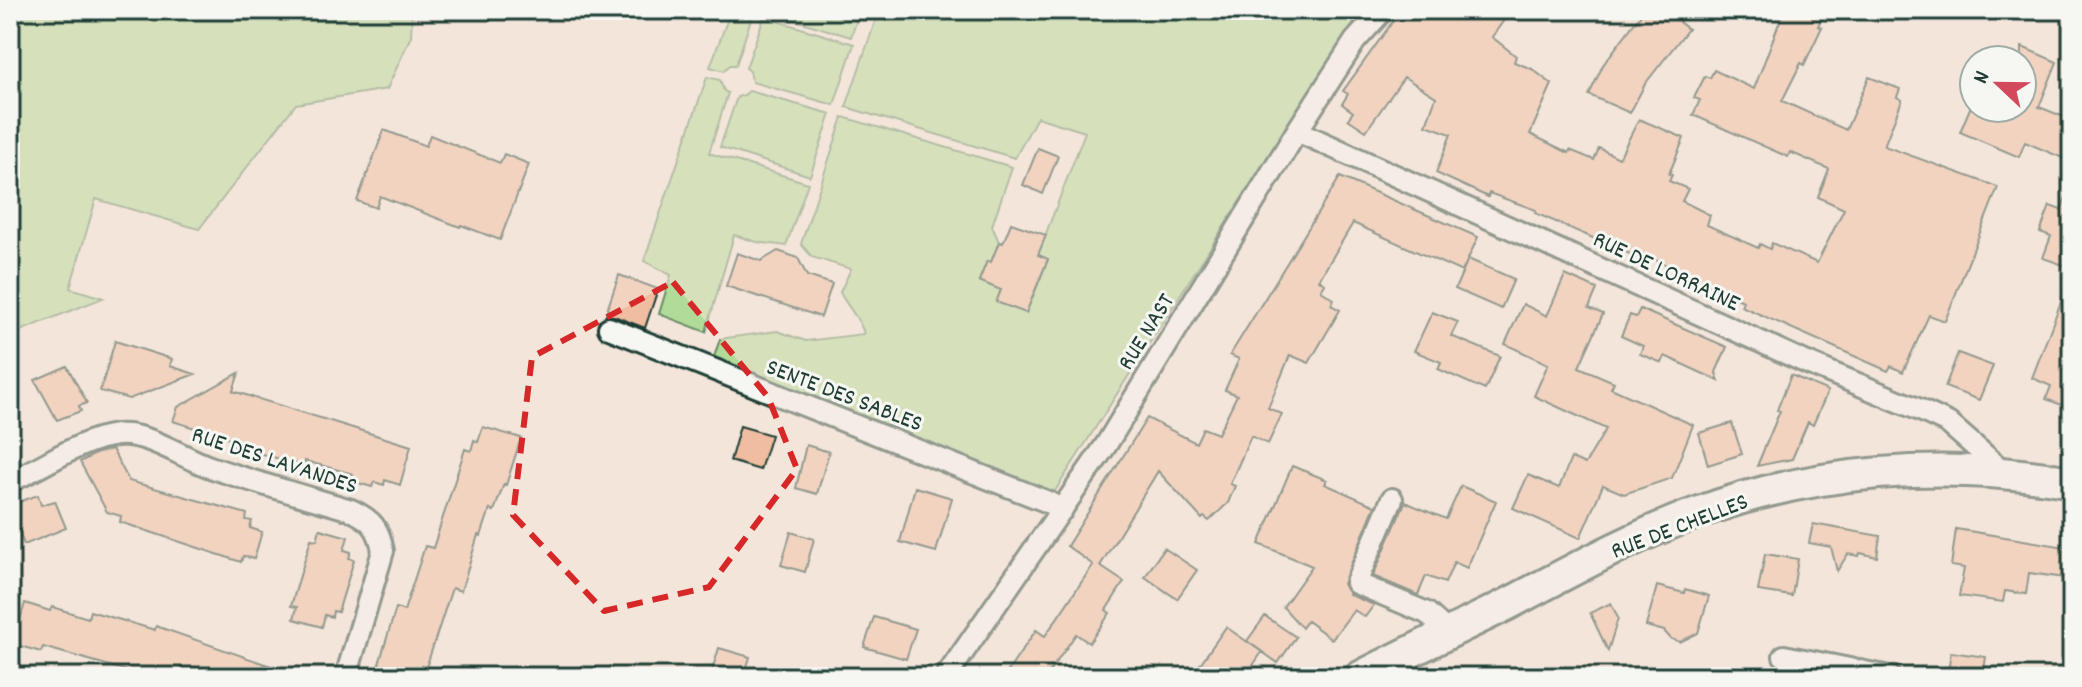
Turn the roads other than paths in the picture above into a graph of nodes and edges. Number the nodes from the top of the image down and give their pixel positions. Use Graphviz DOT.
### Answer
graph roads {
  1 [pos="1383,10"];
  2 [pos="1297,131"];
  3 [pos="609,328"];
  4 [pos="2004,472"];
  5 [pos="10,481"];
  6 [pos="2072,482"];
  7 [pos="1392,499"];
  8 [pos="1062,510"];
  9 [pos="1449,633"];
  10 [pos="1784,656"];
  11 [pos="346,677"];
  12 [pos="946,677"];
  13 [pos="1360,677"];
  14 [pos="1890,677"];
  1 -- 2 [label="street, RUE NAST"];
  2 -- 4 [label="street, RUE DE LORRAINE"];
  2 -- 8 [label="street, RUE NAST"];
  3 -- 8 [label="street, SENTE DES SABLES"];
  4 -- 6 [label="main road, RUE DE CHELLES"];
  4 -- 9 [label="main road, RUE DE CHELLES"];
  5 -- 11 [label="street, RUE DES LAVANDES"];
  7 -- 9 [label="street"];
  8 -- 12 [label="street, RUE NAST"];
  9 -- 13 [label="main road, RUE DE CHELLES"];
  10 -- 14 [label="street"];
}
